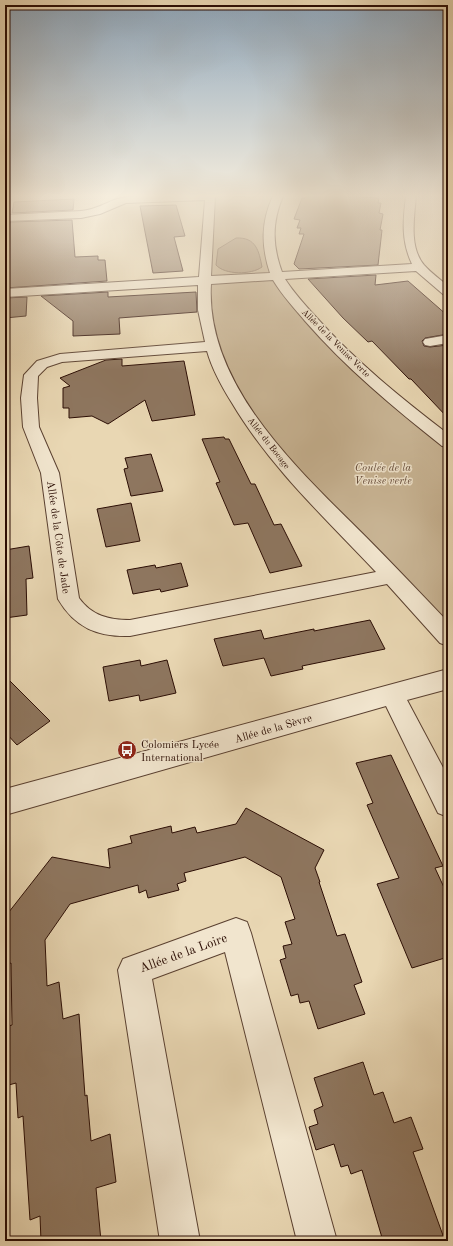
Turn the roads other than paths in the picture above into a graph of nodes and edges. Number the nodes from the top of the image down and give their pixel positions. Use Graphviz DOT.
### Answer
graph roads {
  1 [pos="206,254"];
  2 [pos="271,254"];
  3 [pos="413,254"];
  4 [pos="420,267"];
  5 [pos="277,276"];
  6 [pos="204,280"];
  7 [pos="448,292"];
  8 [pos="5,293"];
  9 [pos="448,339"];
  10 [pos="430,342"];
  11 [pos="212,346"];
  12 [pos="448,442"];
  13 [pos="392,576"];
  14 [pos="448,637"];
  15 [pos="448,679"];
  16 [pos="392,695"];
  17 [pos="5,802"];
  18 [pos="448,804"];
  19 [pos="180,1241"];
  20 [pos="317,1241"];
  1 -- 6 [label="street, Allée du Bocage"];
  2 -- 5 [label="street, Allée de la Venise Verte"];
  3 -- 4 [label="street"];
  4 -- 5 [label="street"];
  4 -- 7 [label="street"];
  5 -- 6 [label="street"];
  5 -- 12 [label="street, Allée de la Venise Verte"];
  6 -- 8 [label="street"];
  6 -- 11 [label="street, Allée du Bocage"];
  9 -- 10 [label="street"];
  11 -- 13 [label="street, Allée du Bocage"];
  11 -- 13 [label="street, Allée de la Côte de Jade"];
  13 -- 14 [label="street, Allée du Bocage"];
  15 -- 16 [label="street, Allée de la Sèvre"];
  16 -- 17 [label="street, Allée de la Sèvre"];
  16 -- 18 [label="street"];
  19 -- 20 [label="street, Allée de la Loire"];
}
